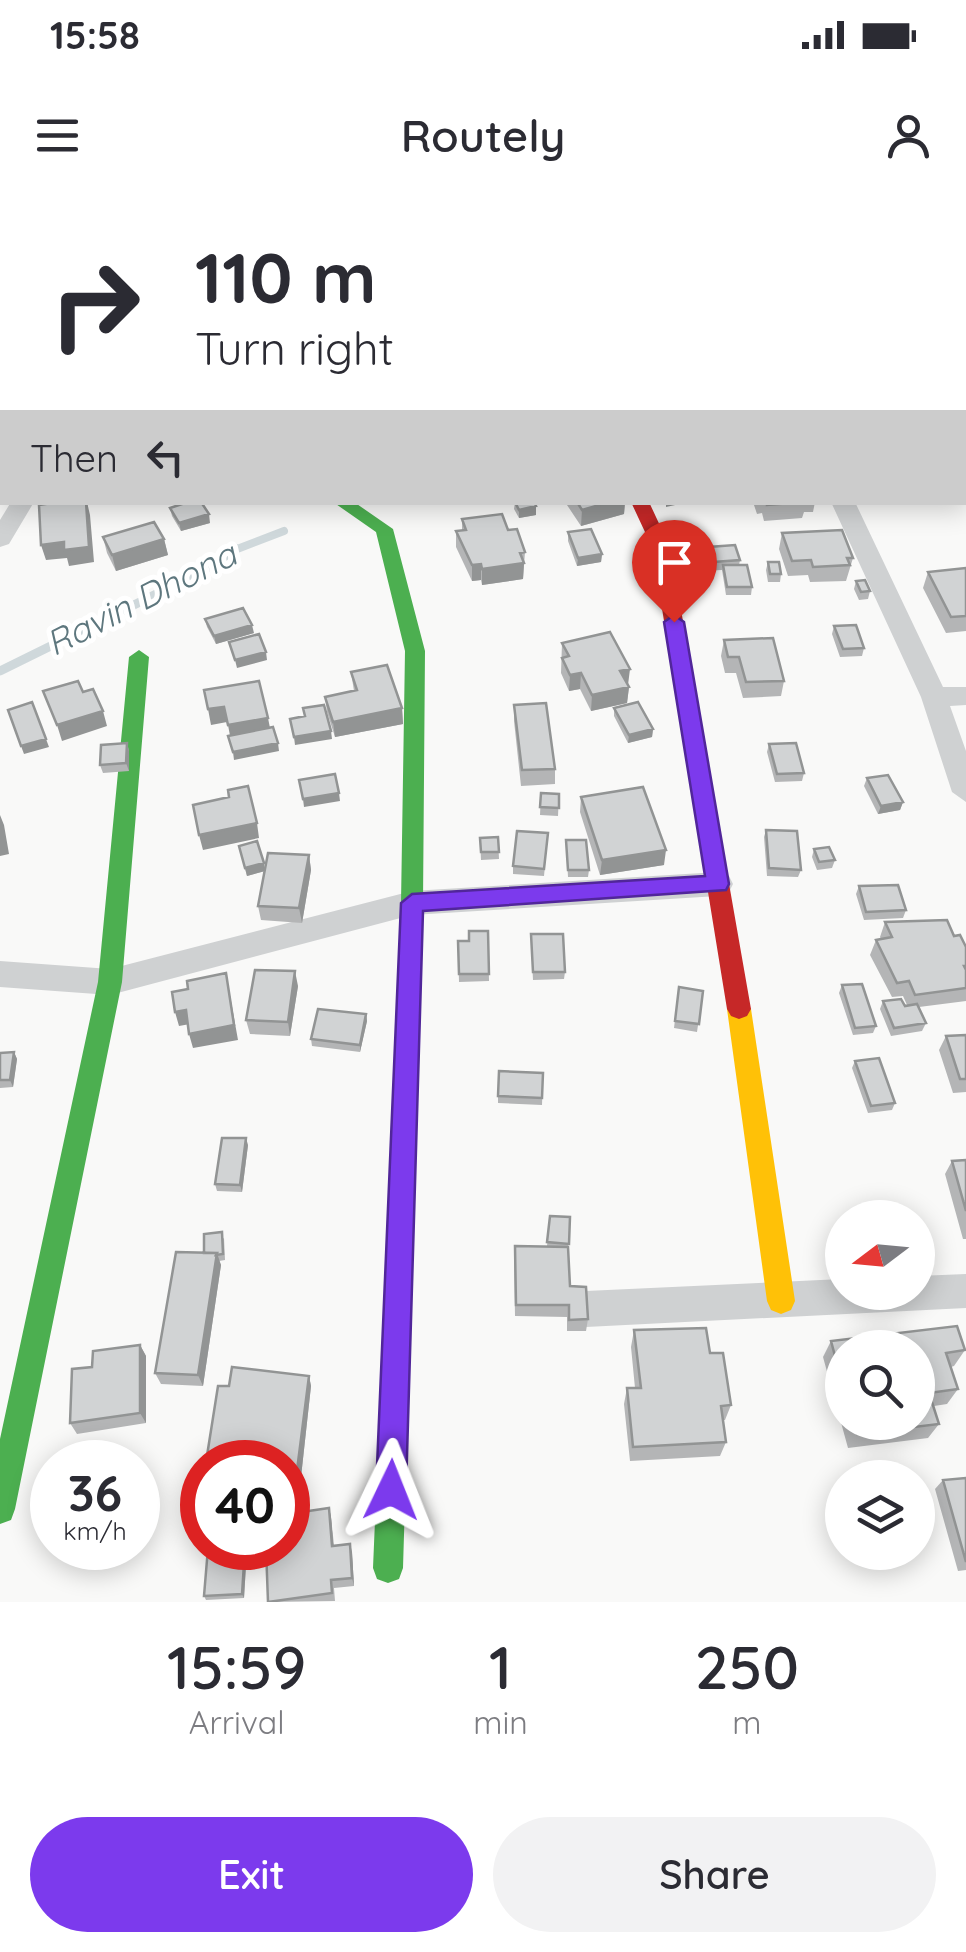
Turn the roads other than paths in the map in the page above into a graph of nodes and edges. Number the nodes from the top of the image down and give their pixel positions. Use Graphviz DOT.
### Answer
graph roads {
  1 [pos="22,505"];
  2 [pos="345,505"];
  3 [pos="641,505"];
  4 [pos="845,505"];
  5 [pos="0,539"];
  6 [pos="139,657"];
  7 [pos="966,696"];
  8 [pos="934,697"];
  9 [pos="966,792"];
  10 [pos="718,884"];
  11 [pos="412,903"];
  12 [pos="0,974"];
  13 [pos="110,982"];
  14 [pos="966,1291"];
  15 [pos="780,1301"];
  16 [pos="586,1309"];
  17 [pos="0,1509"];
  18 [pos="388,1568"];
  1 -- 5 [label="street"];
  2 -- 11 [label="street"];
  3 -- 10 [label="street"];
  4 -- 8 [label="street"];
  6 -- 13 [label="street"];
  7 -- 8 [label="street"];
  8 -- 9 [label="street"];
  10 -- 11 [label="street"];
  10 -- 15 [label="street"];
  11 -- 13 [label="street"];
  11 -- 18 [label="street"];
  12 -- 13 [label="street"];
  13 -- 17 [label="street"];
  14 -- 15 [label="street"];
  15 -- 16 [label="street"];
}
